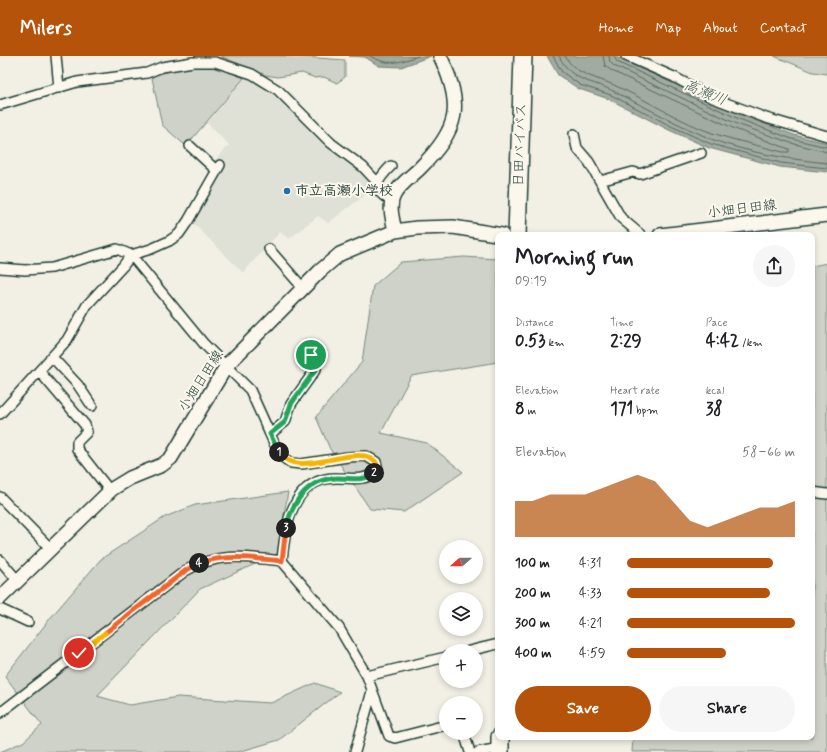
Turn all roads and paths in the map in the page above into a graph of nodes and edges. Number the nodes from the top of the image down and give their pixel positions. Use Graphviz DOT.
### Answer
graph roads {
  1 [pos="56,56"];
  2 [pos="523,56"];
  3 [pos="626,56"];
  4 [pos="441,57"];
  5 [pos="59,88"];
  6 [pos="0,105"];
  7 [pos="574,134"];
  8 [pos="827,136"];
  9 [pos="190,146"];
  10 [pos="701,153"];
  11 [pos="391,166"];
  12 [pos="600,181"];
  13 [pos="377,182"];
  14 [pos="392,201"];
  15 [pos="827,215"];
  16 [pos="395,231"];
  17 [pos="516,232"];
  18 [pos="637,232"];
  19 [pos="685,232"];
  20 [pos="495,234"];
  21 [pos="269,249"];
  22 [pos="131,255"];
  23 [pos="0,268"];
  24 [pos="303,288"];
  25 [pos="311,355"];
  26 [pos="52,357"];
  27 [pos="227,365"];
  28 [pos="39,371"];
  29 [pos="92,406"];
  30 [pos="0,414"];
  31 [pos="270,434"];
  32 [pos="110,491"];
  33 [pos="815,492"];
  34 [pos="827,494"];
  35 [pos="0,496"];
  36 [pos="51,549"];
  37 [pos="0,560"];
  38 [pos="282,561"];
  39 [pos="18,581"];
  40 [pos="0,598"];
  41 [pos="0,609"];
  42 [pos="28,622"];
  43 [pos="495,645"];
  44 [pos="483,648"];
  45 [pos="439,659"];
  46 [pos="367,676"];
  47 [pos="372,691"];
  48 [pos="0,713"];
  49 [pos="439,727"];
  50 [pos="466,740"];
  51 [pos="500,746"];
  52 [pos="354,752"];
  53 [pos="470,752"];
  54 [pos="478,752"];
  1 -- 5 [label="street"];
  2 -- 17 [label="highway, 日田バイパス"];
  3 -- 8 [label="street"];
  4 -- 14 [label="main road"];
  5 -- 6 [label="street"];
  5 -- 13 [label="street"];
  7 -- 12 [label="street"];
  9 -- 22 [label="street"];
  10 -- 12 [label="street"];
  11 -- 13 [label="street"];
  12 -- 18 [label="street"];
  13 -- 14 [label="street"];
  14 -- 16 [label="main road"];
  15 -- 19 [label="main road, 小畑日田線"];
  16 -- 20 [label="main road, 小畑日田線"];
  16 -- 24 [label="main road, 小畑日田線"];
  21 -- 24 [label="street"];
  22 -- 23 [label="street"];
  22 -- 26 [label="street"];
  22 -- 27 [label="street"];
  24 -- 27 [label="main road, 小畑日田線"];
  25 -- 31 [label="street"];
  26 -- 28 [label="street"];
  26 -- 29 [label="street"];
  27 -- 31 [label="street"];
  27 -- 32 [label="main road, 小畑日田線"];
  28 -- 30 [label="street"];
  28 -- 32 [label="street"];
  31 -- 38 [label="street"];
  32 -- 36 [label="main road, 小畑日田線"];
  33 -- 34 [label="street"];
  35 -- 36 [label="street"];
  36 -- 39 [label="main road, 小畑日田線"];
  37 -- 39 [label="street"];
  38 -- 46 [label="street"];
  38 -- 48 [label="street"];
  39 -- 40 [label="main road, 小畑日田線"];
  41 -- 42 [label="street"];
  43 -- 44 [label="street"];
  45 -- 46 [label="street"];
  46 -- 47 [label="street"];
  47 -- 49 [label="street"];
  47 -- 52 [label="street"];
  50 -- 53 [label="street"];
  51 -- 54 [label="street"];
}
